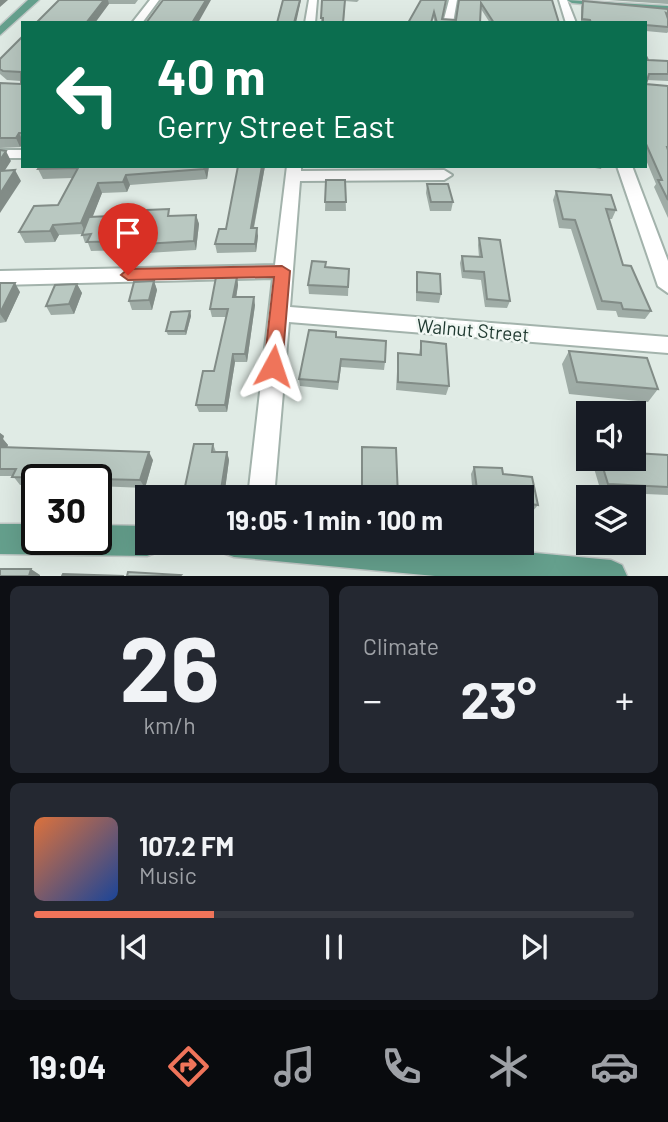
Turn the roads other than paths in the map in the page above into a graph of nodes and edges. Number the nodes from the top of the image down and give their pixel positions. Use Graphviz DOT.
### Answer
graph roads {
  1 [pos="34,0"];
  2 [pos="155,0"];
  3 [pos="313,0"];
  4 [pos="453,0"];
  5 [pos="563,0"];
  6 [pos="572,0"];
  7 [pos="668,9"];
  8 [pos="139,21"];
  9 [pos="310,21"];
  10 [pos="448,21"];
  11 [pos="570,21"];
  12 [pos="0,32"];
  13 [pos="0,154"];
  14 [pos="21,154"];
  15 [pos="625,168"];
  16 [pos="293,171"];
  17 [pos="444,175"];
  18 [pos="282,271"];
  19 [pos="0,278"];
  20 [pos="668,286"];
  21 [pos="278,314"];
  22 [pos="668,345"];
  23 [pos="262,485"];
  24 [pos="0,538"];
  25 [pos="135,541"];
  26 [pos="381,555"];
  27 [pos="611,576"];
  1 -- 12 [label="main road"];
  2 -- 8 [label="street"];
  3 -- 9 [label="street"];
  4 -- 10 [label="street"];
  5 -- 11 [label="street"];
  6 -- 7 [label="main road"];
  13 -- 14 [label="street"];
  15 -- 20 [label="street"];
  16 -- 17 [label="street"];
  16 -- 18 [label="street"];
  18 -- 19 [label="street"];
  18 -- 21 [label="street"];
  21 -- 22 [label="street, Walnut Street"];
  21 -- 23 [label="street"];
  24 -- 25 [label="main road"];
  26 -- 27 [label="main road"];
}
